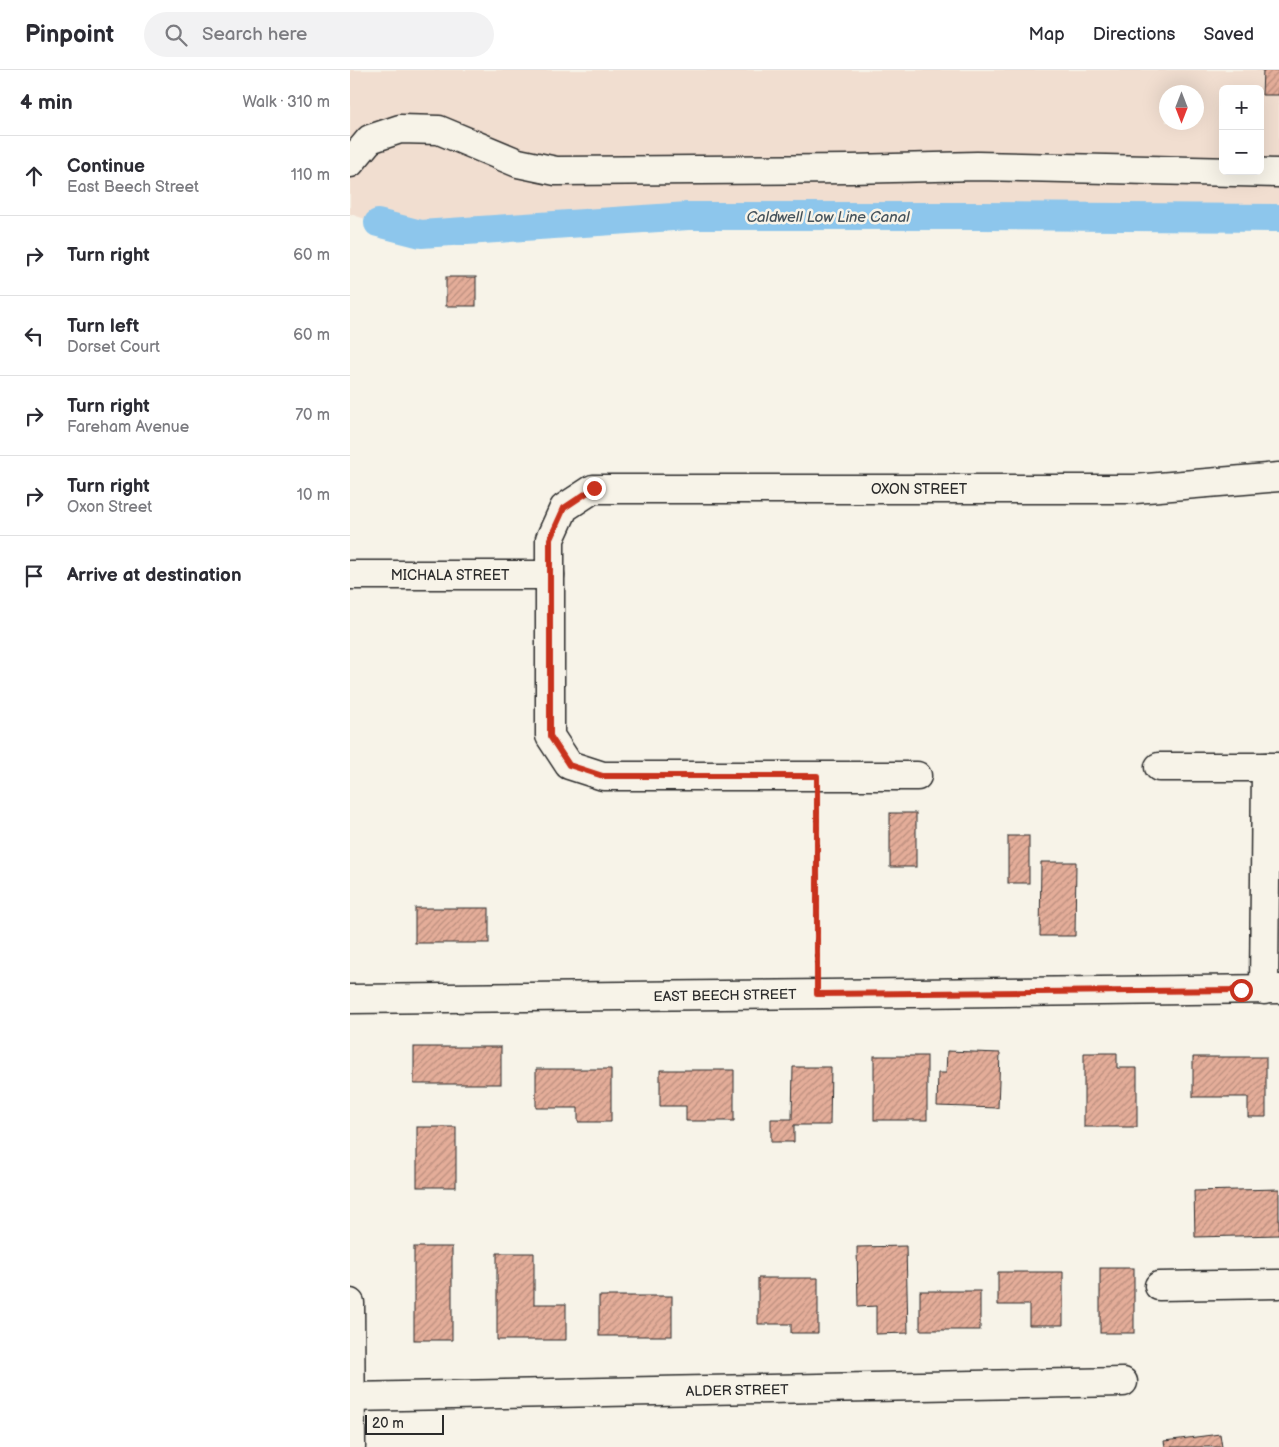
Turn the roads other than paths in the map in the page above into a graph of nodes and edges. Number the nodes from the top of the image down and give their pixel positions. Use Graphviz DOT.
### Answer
graph roads {
  1 [pos="350,163"];
  2 [pos="1279,173"];
  3 [pos="1279,477"];
  4 [pos="350,575"];
  5 [pos="550,575"];
  6 [pos="1159,767"];
  7 [pos="1272,767"];
  8 [pos="918,776"];
  9 [pos="1272,990"];
  10 [pos="350,999"];
  11 [pos="1279,1284"];
  12 [pos="1159,1286"];
  13 [pos="350,1303"];
  14 [pos="1123,1382"];
  15 [pos="351,1398"];
  16 [pos="351,1447"];
  1 -- 2 [label="street"];
  3 -- 5 [label="street, OXON STREET"];
  4 -- 5 [label="street, MICHALA STREET"];
  5 -- 8 [label="street"];
  6 -- 7 [label="street"];
  7 -- 9 [label="street"];
  9 -- 10 [label="street, EAST BEECH STREET"];
  11 -- 12 [label="street"];
  13 -- 15 [label="street"];
  14 -- 15 [label="street, ALDER STREET"];
  15 -- 16 [label="street"];
}
